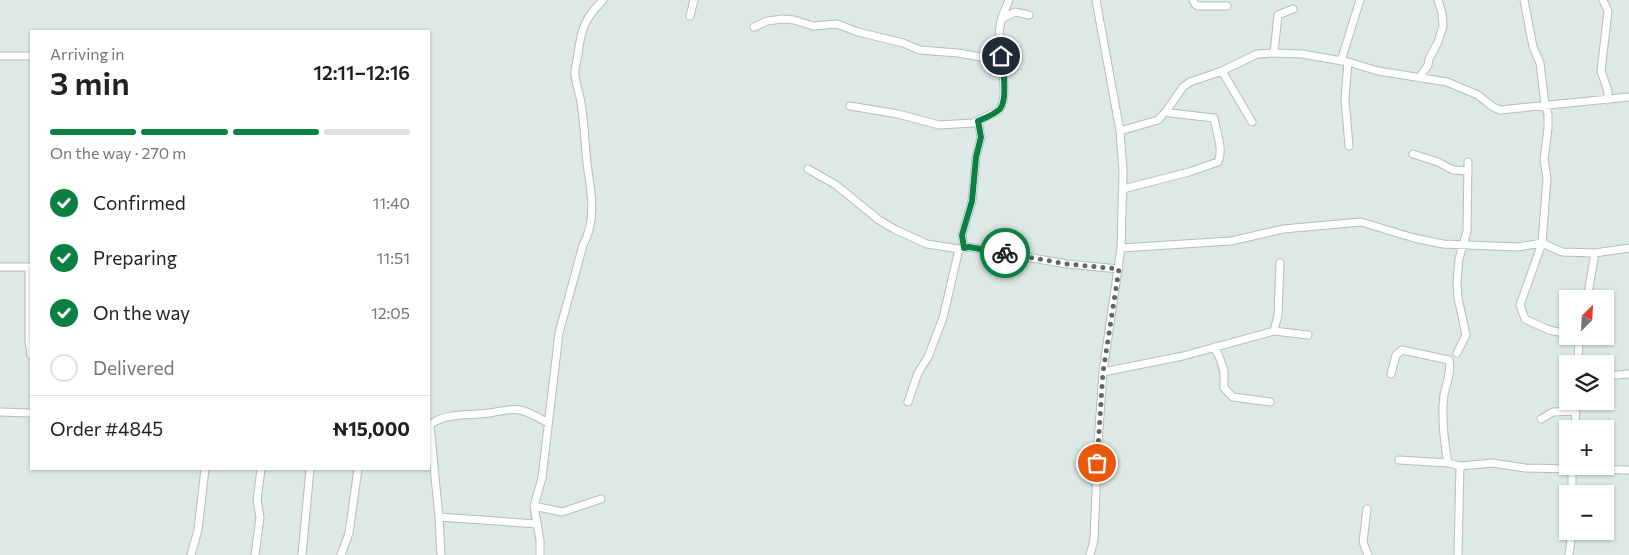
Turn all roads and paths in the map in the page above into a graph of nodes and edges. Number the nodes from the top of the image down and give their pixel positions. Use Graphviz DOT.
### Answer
graph roads {
  1 [pos="603,0"];
  2 [pos="694,0"];
  3 [pos="1010,0"];
  4 [pos="1096,0"];
  5 [pos="1194,0"];
  6 [pos="1360,0"];
  7 [pos="1438,0"];
  8 [pos="1524,0"];
  9 [pos="1603,0"];
  10 [pos="1227,6"];
  11 [pos="1294,9"];
  12 [pos="1015,12"];
  13 [pos="1030,15"];
  14 [pos="690,16"];
  15 [pos="1003,18"];
  16 [pos="754,26"];
  17 [pos="1274,53"];
  18 [pos="0,56"];
  19 [pos="30,56"];
  20 [pos="1001,56"];
  21 [pos="1344,62"];
  22 [pos="1222,71"];
  23 [pos="1419,78"];
  24 [pos="1629,96"];
  25 [pos="1608,100"];
  26 [pos="1545,105"];
  27 [pos="850,106"];
  28 [pos="1167,110"];
  29 [pos="978,121"];
  30 [pos="1252,122"];
  31 [pos="1120,131"];
  32 [pos="1349,146"];
  33 [pos="1413,154"];
  34 [pos="1468,162"];
  35 [pos="808,169"];
  36 [pos="1468,171"];
  37 [pos="1123,189"];
  38 [pos="1542,243"];
  39 [pos="1464,245"];
  40 [pos="1121,248"];
  41 [pos="1629,248"];
  42 [pos="962,249"];
  43 [pos="1594,253"];
  44 [pos="1280,263"];
  45 [pos="0,267"];
  46 [pos="1119,269"];
  47 [pos="1588,290"];
  48 [pos="1274,331"];
  49 [pos="1559,332"];
  50 [pos="1308,335"];
  51 [pos="1214,347"];
  52 [pos="30,348"];
  53 [pos="1457,353"];
  54 [pos="1103,372"];
  55 [pos="1392,374"];
  56 [pos="1629,374"];
  57 [pos="1614,375"];
  58 [pos="908,402"];
  59 [pos="1270,402"];
  60 [pos="1576,411"];
  61 [pos="0,412"];
  62 [pos="30,413"];
  63 [pos="1541,419"];
  64 [pos="1576,420"];
  65 [pos="548,424"];
  66 [pos="1399,460"];
  67 [pos="1448,463"];
  68 [pos="1460,466"];
  69 [pos="1559,468"];
  70 [pos="1614,469"];
  71 [pos="205,470"];
  72 [pos="261,470"];
  73 [pos="310,470"];
  74 [pos="358,470"];
  75 [pos="1629,470"];
  76 [pos="601,499"];
  77 [pos="534,506"];
  78 [pos="1367,510"];
  79 [pos="439,517"];
  80 [pos="537,524"];
  81 [pos="1571,540"];
  82 [pos="191,555"];
  83 [pos="255,555"];
  84 [pos="302,555"];
  85 [pos="341,555"];
  86 [pos="441,555"];
  87 [pos="540,555"];
  88 [pos="1090,555"];
  89 [pos="1368,555"];
  90 [pos="1458,555"];
  91 [pos="1569,555"];
  1 -- 65 [label="street"];
  2 -- 14 [label="street"];
  3 -- 12 [label="street"];
  3 -- 15 [label="street"];
  4 -- 31 [label="street"];
  5 -- 10 [label="street"];
  6 -- 21 [label="street"];
  7 -- 23 [label="street"];
  8 -- 26 [label="street"];
  9 -- 25 [label="street"];
  11 -- 17 [label="street"];
  12 -- 13 [label="street"];
  12 -- 15 [label="street"];
  15 -- 20 [label="street"];
  16 -- 20 [label="street"];
  17 -- 21 [label="street"];
  17 -- 22 [label="street"];
  18 -- 19 [label="street"];
  20 -- 29 [label="street"];
  21 -- 23 [label="street"];
  21 -- 32 [label="street"];
  22 -- 28 [label="street"];
  22 -- 30 [label="street"];
  23 -- 26 [label="street"];
  24 -- 25 [label="street"];
  25 -- 26 [label="street"];
  26 -- 38 [label="street"];
  27 -- 29 [label="street"];
  28 -- 31 [label="street"];
  28 -- 37 [label="street"];
  29 -- 42 [label="street"];
  31 -- 37 [label="street"];
  33 -- 36 [label="street"];
  34 -- 36 [label="street"];
  35 -- 42 [label="street"];
  36 -- 39 [label="street"];
  37 -- 40 [label="street"];
  38 -- 39 [label="street"];
  38 -- 43 [label="street"];
  38 -- 49 [label="street"];
  39 -- 40 [label="street"];
  39 -- 53 [label="street"];
  40 -- 46 [label="street"];
  41 -- 43 [label="street"];
  42 -- 46 [label="street"];
  42 -- 58 [label="street"];
  43 -- 47 [label="street"];
  44 -- 48 [label="street"];
  45 -- 52 [label="street"];
  46 -- 54 [label="street"];
  48 -- 50 [label="street"];
  48 -- 51 [label="street"];
  51 -- 54 [label="street"];
  51 -- 59 [label="street"];
  54 -- 88 [label="street"];
  55 -- 67 [label="street"];
  56 -- 57 [label="street"];
  60 -- 63 [label="street"];
  60 -- 64 [label="street"];
  61 -- 62 [label="street"];
  65 -- 77 [label="street"];
  65 -- 79 [label="street"];
  66 -- 67 [label="street"];
  67 -- 68 [label="street"];
  68 -- 69 [label="street"];
  68 -- 90 [label="street"];
  70 -- 75 [label="street"];
  71 -- 82 [label="street"];
  72 -- 83 [label="street"];
  73 -- 84 [label="street"];
  74 -- 85 [label="street"];
  76 -- 77 [label="street"];
  77 -- 80 [label="street"];
  78 -- 89 [label="street"];
  79 -- 80 [label="street"];
  79 -- 86 [label="street"];
  80 -- 87 [label="street"];
  81 -- 91 [label="street"];
}
